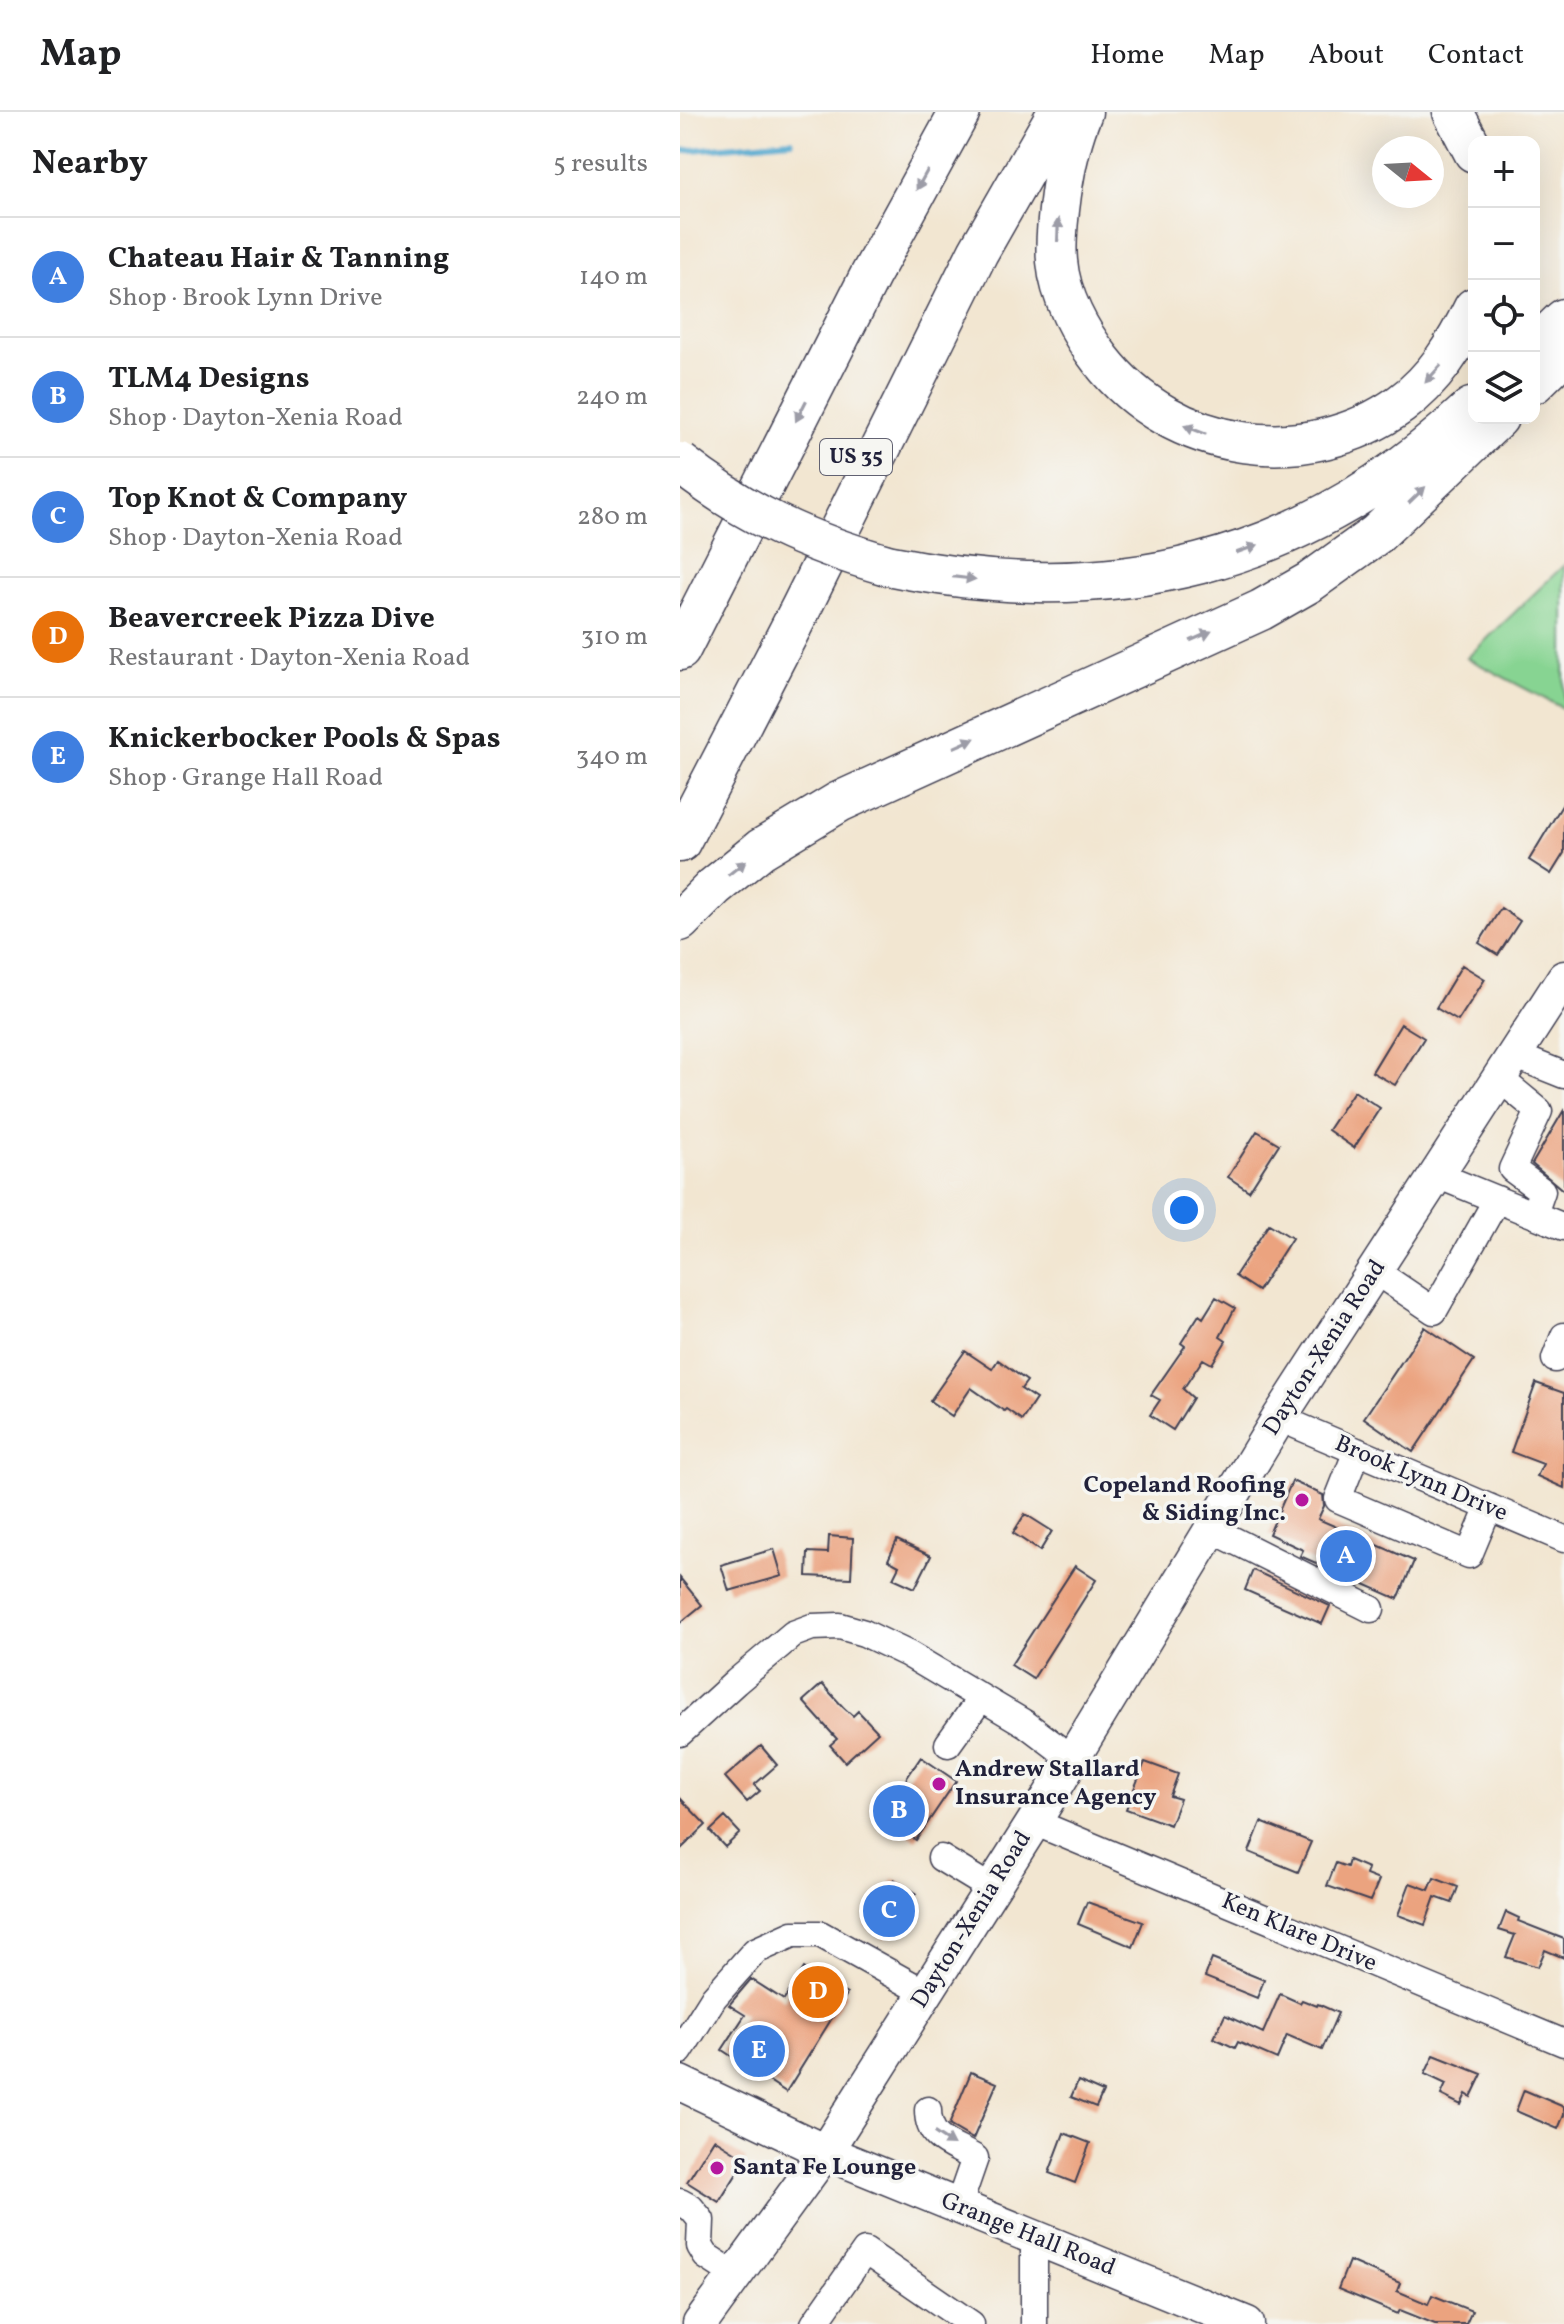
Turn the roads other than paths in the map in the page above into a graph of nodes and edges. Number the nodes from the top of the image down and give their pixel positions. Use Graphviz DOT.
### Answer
graph roads {
  1 [pos="960,112"];
  2 [pos="1039,112"];
  3 [pos="1058,112"];
  4 [pos="1082,112"];
  5 [pos="1453,112"];
  6 [pos="1468,141"];
  7 [pos="1564,319"];
  8 [pos="1468,320"];
  9 [pos="1540,342"];
  10 [pos="1564,354"];
  11 [pos="1540,377"];
  12 [pos="1468,410"];
  13 [pos="1492,424"];
  14 [pos="680,463"];
  15 [pos="680,650"];
  16 [pos="680,806"];
  17 [pos="680,842"];
  18 [pos="680,921"];
  19 [pos="1560,995"];
  20 [pos="1507,1067"];
  21 [pos="1564,1075"];
  22 [pos="1437,1175"];
  23 [pos="1497,1199"];
  24 [pos="1534,1214"];
  25 [pos="1564,1227"];
  26 [pos="1375,1271"];
  27 [pos="1279,1418"];
  28 [pos="1357,1451"];
  29 [pos="1489,1507"];
  30 [pos="1211,1529"];
  31 [pos="1564,1539"];
  32 [pos="1371,1609"];
  33 [pos="981,1698"];
  34 [pos="680,1733"];
  35 [pos="948,1744"];
  36 [pos="1071,1758"];
  37 [pos="1034,1822"];
  38 [pos="941,1858"];
  39 [pos="992,1889"];
  40 [pos="926,1993"];
  41 [pos="1564,2043"];
  42 [pos="680,2051"];
  43 [pos="680,2083"];
  44 [pos="928,2110"];
  45 [pos="825,2152"];
  46 [pos="680,2202"];
  47 [pos="958,2207"];
  48 [pos="1034,2238"];
  49 [pos="737,2276"];
  50 [pos="700,2324"];
  51 [pos="814,2324"];
  52 [pos="971,2324"];
  53 [pos="1034,2324"];
  54 [pos="1247,2324"];
  1 -- 15 [label="highway, US 35, one-way"];
  2 -- 16 [label="highway, US 35"];
  3 -- 17 [label="highway"];
  8 -- 4 [label="highway, one-way"];
  5 -- 6 [label="highway"];
  7 -- 9 [label="highway"];
  10 -- 11 [label="highway"];
  14 -- 12 [label="highway, one-way, bridge"];
  18 -- 13 [label="highway, one-way"];
  19 -- 20 [label="main road, Dayton-Xenia Road"];
  20 -- 21 [label="street"];
  20 -- 22 [label="main road, Dayton-Xenia Road"];
  20 -- 24 [label="street"];
  22 -- 23 [label="street"];
  22 -- 26 [label="main road, Dayton-Xenia Road"];
  23 -- 24 [label="street"];
  23 -- 26 [label="street"];
  24 -- 25 [label="street"];
  26 -- 27 [label="main road, Dayton-Xenia Road"];
  27 -- 28 [label="street, Brook Lynn Drive"];
  27 -- 30 [label="main road, Dayton-Xenia Road"];
  28 -- 29 [label="street, Brook Lynn Drive"];
  28 -- 29 [label="street"];
  29 -- 31 [label="street, Brook Lynn Drive"];
  30 -- 32 [label="street"];
  30 -- 36 [label="main road, Dayton-Xenia Road"];
  33 -- 34 [label="street"];
  33 -- 35 [label="street"];
  33 -- 36 [label="street"];
  36 -- 37 [label="main road, Dayton-Xenia Road"];
  37 -- 39 [label="main road, Dayton-Xenia Road"];
  37 -- 41 [label="street, Ken Klare Drive"];
  38 -- 39 [label="street"];
  39 -- 40 [label="main road, Dayton-Xenia Road"];
  40 -- 42 [label="street"];
  40 -- 45 [label="main road, Dayton-Xenia Road"];
  43 -- 45 [label="main road, Grange Hall Road"];
  44 -- 47 [label="street, one-way"];
  45 -- 47 [label="main road, Grange Hall Road"];
  45 -- 49 [label="main road, Dayton-Xenia Road"];
  46 -- 49 [label="street"];
  47 -- 48 [label="main road, Grange Hall Road"];
  48 -- 53 [label="street"];
  48 -- 54 [label="main road, Grange Hall Road"];
  49 -- 50 [label="main road, Dayton-Xenia Road"];
  51 -- 52 [label="street"];
}
